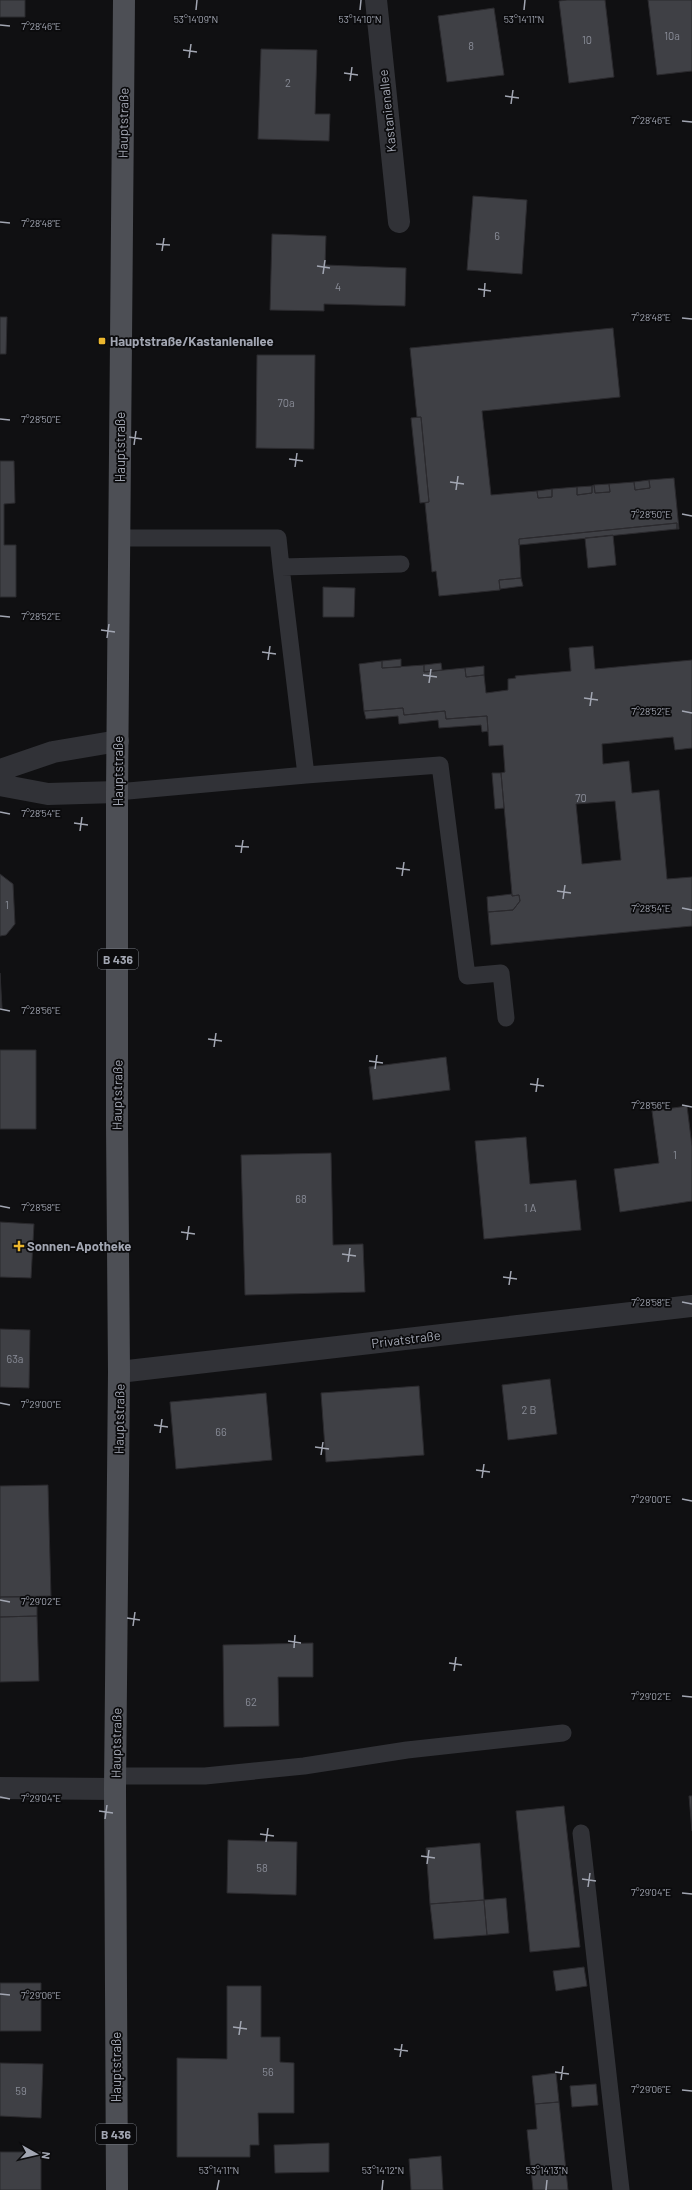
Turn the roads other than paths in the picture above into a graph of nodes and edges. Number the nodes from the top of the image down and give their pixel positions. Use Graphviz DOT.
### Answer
graph roads {
  1 [pos="124,0"];
  2 [pos="376,0"];
  3 [pos="399,222"];
  4 [pos="119,538"];
  5 [pos="401,564"];
  6 [pos="281,567"];
  7 [pos="118,741"];
  8 [pos="0,770"];
  9 [pos="306,775"];
  10 [pos="0,785"];
  11 [pos="117,792"];
  12 [pos="506,1018"];
  13 [pos="692,1306"];
  14 [pos="119,1372"];
  15 [pos="563,1733"];
  16 [pos="115,1783"];
  17 [pos="0,1788"];
  18 [pos="582,1833"];
  19 [pos="117,2190"];
  20 [pos="621,2190"];
  1 -- 4 [label="main road, Hauptstraße / B 436"];
  2 -- 3 [label="street, Kastanienallee"];
  4 -- 6 [label="lane"];
  4 -- 7 [label="main road, Hauptstraße / B 436"];
  5 -- 6 [label="lane"];
  6 -- 9 [label="lane"];
  7 -- 8 [label="street"];
  7 -- 11 [label="main road, Hauptstraße / B 436"];
  9 -- 11 [label="lane"];
  9 -- 12 [label="lane"];
  10 -- 11 [label="street"];
  11 -- 14 [label="main road, Hauptstraße / B 436"];
  13 -- 14 [label="street, Privatstraße"];
  14 -- 16 [label="main road, Hauptstraße / B 436"];
  15 -- 16 [label="lane"];
  16 -- 17 [label="street"];
  16 -- 19 [label="main road, Hauptstraße / B 436"];
  18 -- 20 [label="lane"];
}
